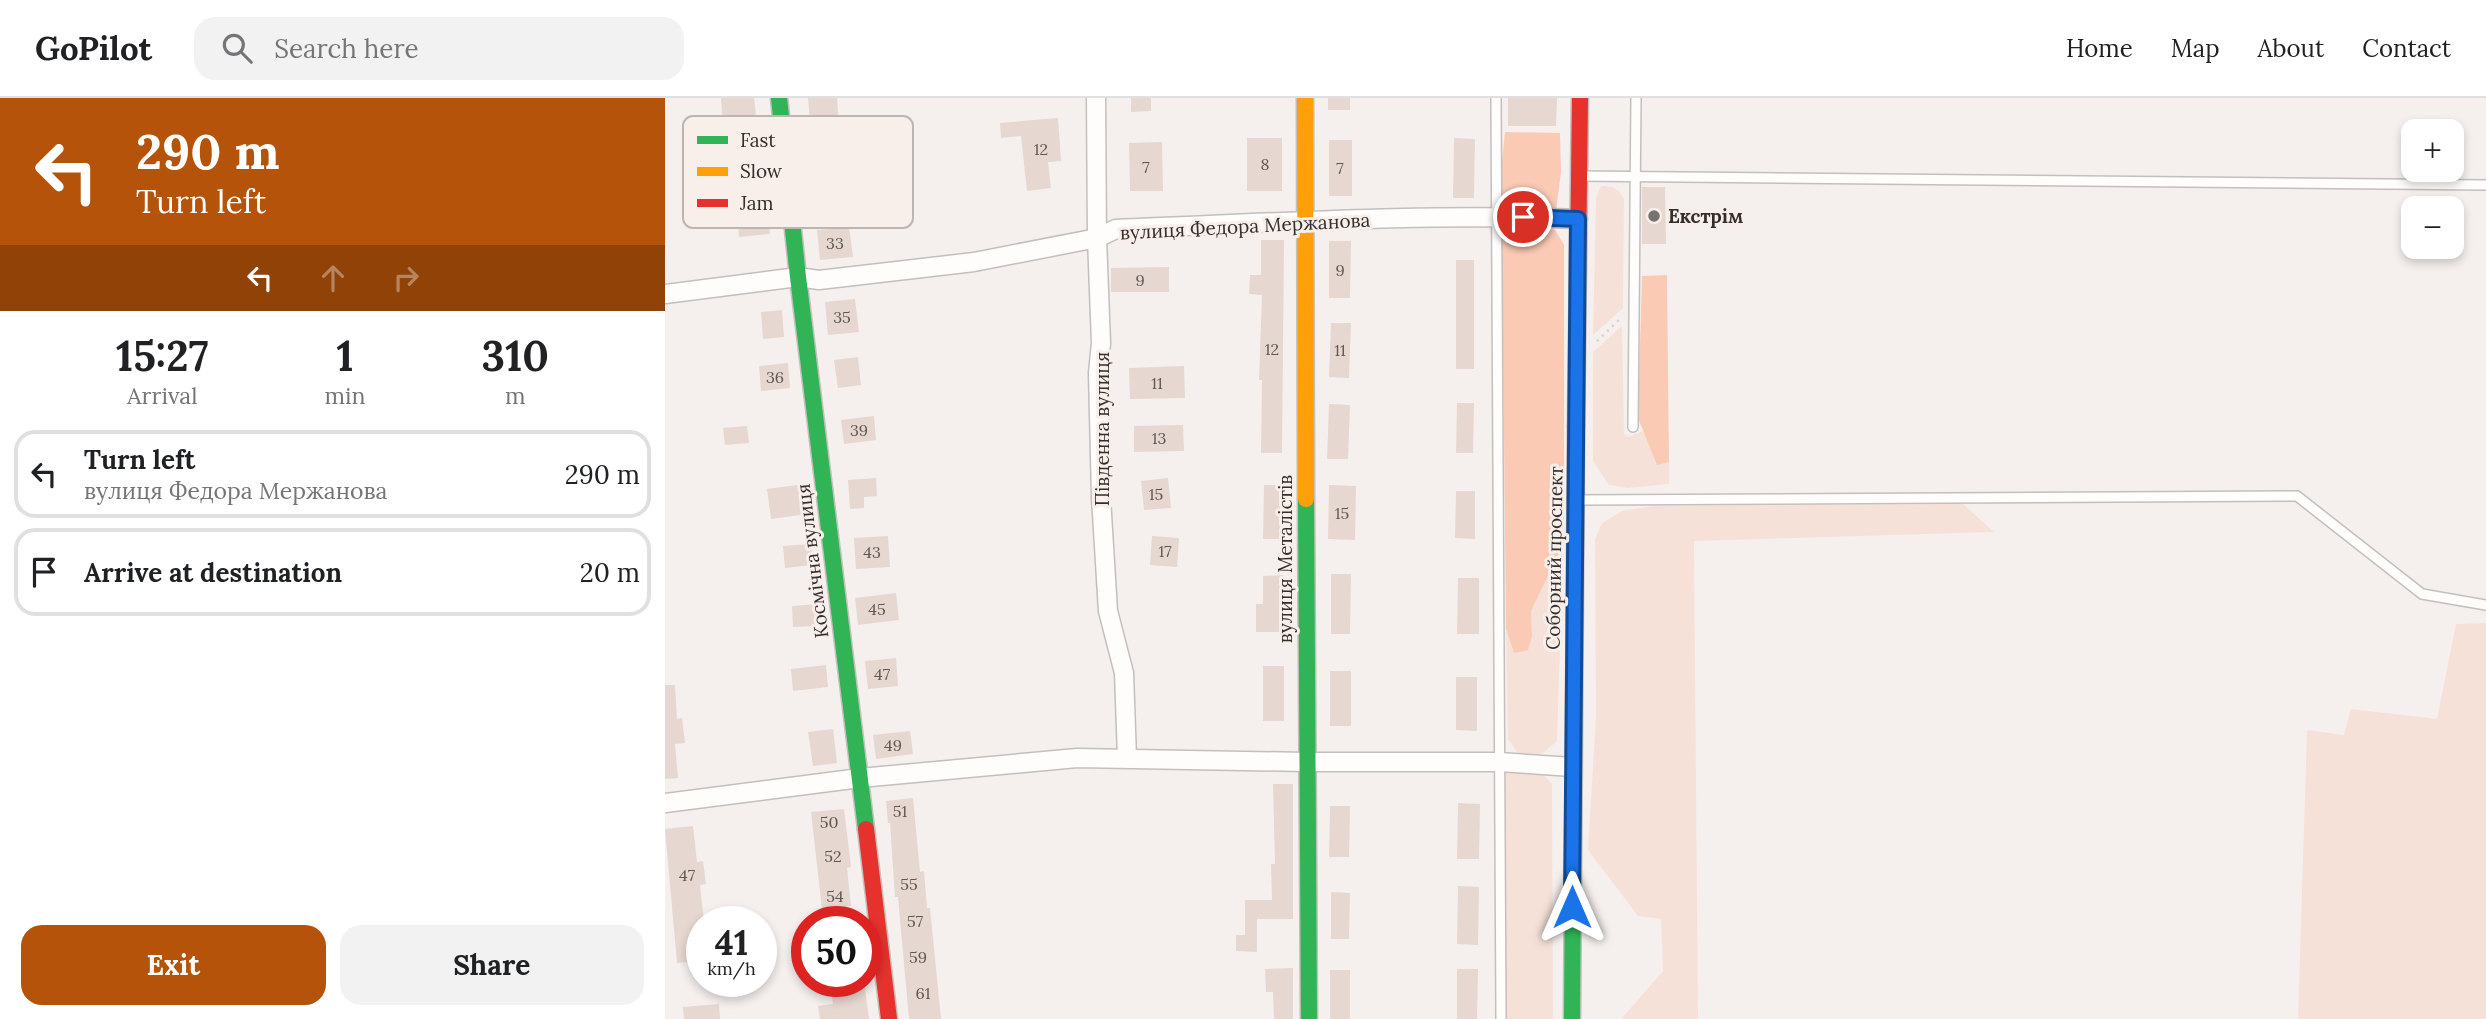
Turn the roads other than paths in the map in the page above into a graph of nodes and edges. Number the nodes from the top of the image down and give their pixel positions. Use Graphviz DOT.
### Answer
graph roads {
  1 [pos="779,98"];
  2 [pos="1096,98"];
  3 [pos="1305,98"];
  4 [pos="1496,98"];
  5 [pos="1580,98"];
  6 [pos="1636,98"];
  7 [pos="781,116"];
  8 [pos="1579,176"];
  9 [pos="1635,177"];
  10 [pos="2486,185"];
  11 [pos="1495,216"];
  12 [pos="1578,219"];
  13 [pos="1305,221"];
  14 [pos="793,228"];
  15 [pos="1097,238"];
  16 [pos="798,277"];
  17 [pos="665,294"];
  18 [pos="1633,427"];
  19 [pos="1576,500"];
  20 [pos="2486,605"];
  21 [pos="1127,758"];
  22 [pos="1306,762"];
  23 [pos="1499,762"];
  24 [pos="1572,768"];
  25 [pos="860,778"];
  26 [pos="665,803"];
  27 [pos="889,1019"];
  28 [pos="1309,1019"];
  29 [pos="1501,1019"];
  30 [pos="1572,1019"];
  1 -- 7 [label="street, Космічна вулиця"];
  2 -- 15 [label="street, Південна вулиця"];
  3 -- 13 [label="street, вулиця Металістів"];
  4 -- 11 [label="lane"];
  5 -- 8 [label="street, Соборний проспект"];
  6 -- 9 [label="lane"];
  8 -- 9 [label="lane"];
  8 -- 12 [label="street, Соборний проспект"];
  9 -- 10 [label="lane"];
  9 -- 18 [label="lane"];
  11 -- 12 [label="street, вулиця Федора Мержанова"];
  11 -- 13 [label="street, вулиця Федора Мержанова"];
  11 -- 23 [label="lane"];
  12 -- 19 [label="street, Соборний проспект"];
  13 -- 15 [label="street, вулиця Федора Мержанова"];
  13 -- 22 [label="street, вулиця Металістів"];
  14 -- 16 [label="street, Космічна вулиця"];
  15 -- 16 [label="street, вулиця Федора Мержанова"];
  15 -- 21 [label="street, Південна вулиця"];
  16 -- 17 [label="street, вулиця Федора Мержанова"];
  16 -- 25 [label="street, Космічна вулиця"];
  19 -- 20 [label="lane"];
  19 -- 24 [label="street, Соборний проспект"];
  21 -- 22 [label="street"];
  21 -- 25 [label="street"];
  22 -- 23 [label="street"];
  22 -- 28 [label="street, вулиця Металістів"];
  23 -- 24 [label="street"];
  23 -- 29 [label="lane"];
  24 -- 30 [label="street, Соборний проспект"];
  25 -- 26 [label="street"];
  25 -- 27 [label="street, Космічна вулиця"];
}
